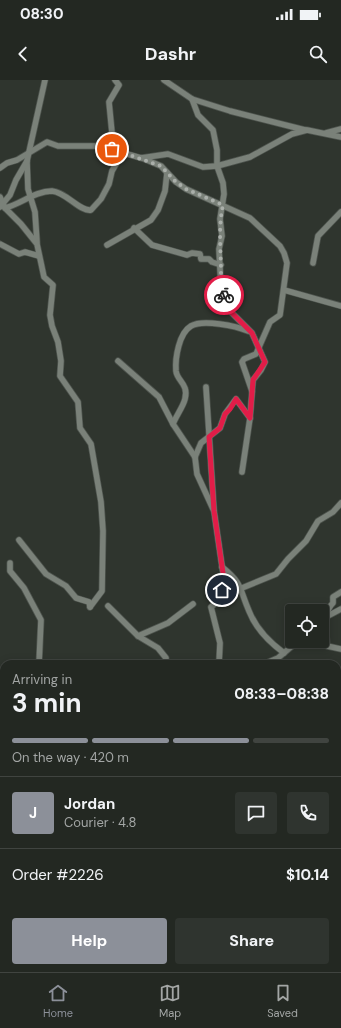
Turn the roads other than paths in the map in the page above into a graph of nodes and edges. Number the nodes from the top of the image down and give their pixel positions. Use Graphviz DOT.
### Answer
graph roads {
  1 [pos="44,80"];
  2 [pos="115,80"];
  3 [pos="164,80"];
  4 [pos="192,99"];
  5 [pos="341,129"];
  6 [pos="307,130"];
  7 [pos="324,134"];
  8 [pos="341,137"];
  9 [pos="107,148"];
  10 [pos="29,152"];
  11 [pos="123,152"];
  12 [pos="141,158"];
  13 [pos="27,161"];
  14 [pos="217,166"];
  15 [pos="0,168"];
  16 [pos="167,173"];
  17 [pos="0,197"];
  18 [pos="29,197"];
  19 [pos="223,205"];
  20 [pos="3,206"];
  21 [pos="341,212"];
  22 [pos="134,228"];
  23 [pos="0,244"];
  24 [pos="37,244"];
  25 [pos="107,245"];
  26 [pos="39,256"];
  27 [pos="312,263"];
  28 [pos="221,265"];
  29 [pos="284,290"];
  30 [pos="341,306"];
  31 [pos="252,333"];
  32 [pos="259,350"];
  33 [pos="118,361"];
  34 [pos="206,387"];
  35 [pos="253,393"];
  36 [pos="250,418"];
  37 [pos="173,424"];
  38 [pos="209,437"];
  39 [pos="195,457"];
  40 [pos="242,472"];
  41 [pos="341,503"];
  42 [pos="214,511"];
  43 [pos="19,540"];
  44 [pos="10,563"];
  45 [pos="222,567"];
  46 [pos="242,588"];
  47 [pos="341,592"];
  48 [pos="221,599"];
  49 [pos="193,604"];
  50 [pos="108,606"];
  51 [pos="329,607"];
  52 [pos="341,609"];
  53 [pos="329,615"];
  54 [pos="138,636"];
  55 [pos="329,646"];
  56 [pos="290,648"];
  57 [pos="341,649"];
  58 [pos="284,653"];
  59 [pos="39,660"];
  60 [pos="164,660"];
  61 [pos="219,660"];
  62 [pos="271,660"];
  1 -- 10 [label="street"];
  2 -- 9 [label="street"];
  3 -- 4 [label="street"];
  4 -- 6 [label="street"];
  4 -- 14 [label="street"];
  5 -- 7 [label="street"];
  6 -- 7 [label="street"];
  6 -- 14 [label="street"];
  7 -- 8 [label="street"];
  9 -- 10 [label="street"];
  9 -- 11 [label="street"];
  10 -- 13 [label="street"];
  10 -- 15 [label="street"];
  11 -- 12 [label="street"];
  11 -- 18 [label="street"];
  12 -- 14 [label="street"];
  12 -- 16 [label="street"];
  13 -- 18 [label="street"];
  13 -- 20 [label="street"];
  14 -- 19 [label="street"];
  16 -- 19 [label="street"];
  16 -- 22 [label="street"];
  17 -- 20 [label="street"];
  18 -- 20 [label="street"];
  18 -- 24 [label="street"];
  19 -- 28 [label="street"];
  19 -- 29 [label="street"];
  20 -- 24 [label="street"];
  21 -- 27 [label="street"];
  22 -- 25 [label="street"];
  22 -- 28 [label="street"];
  23 -- 26 [label="street"];
  24 -- 26 [label="street"];
  26 -- 43 [label="street"];
  28 -- 31 [label="street"];
  29 -- 30 [label="street"];
  29 -- 32 [label="street"];
  31 -- 32 [label="street"];
  31 -- 37 [label="street"];
  32 -- 35 [label="street"];
  32 -- 35 [label="street"];
  33 -- 37 [label="street"];
  34 -- 38 [label="street"];
  35 -- 36 [label="street"];
  36 -- 38 [label="street"];
  36 -- 40 [label="street"];
  37 -- 39 [label="street"];
  38 -- 39 [label="street"];
  38 -- 42 [label="street"];
  39 -- 42 [label="street"];
  41 -- 46 [label="street"];
  42 -- 45 [label="street"];
  44 -- 59 [label="street"];
  45 -- 46 [label="street"];
  45 -- 48 [label="street"];
  46 -- 48 [label="street"];
  46 -- 58 [label="street"];
  47 -- 51 [label="street"];
  48 -- 61 [label="street"];
  49 -- 54 [label="street"];
  50 -- 54 [label="street"];
  52 -- 53 [label="street"];
  54 -- 60 [label="street"];
  55 -- 57 [label="street"];
  56 -- 58 [label="street"];
  58 -- 62 [label="street"];
}
